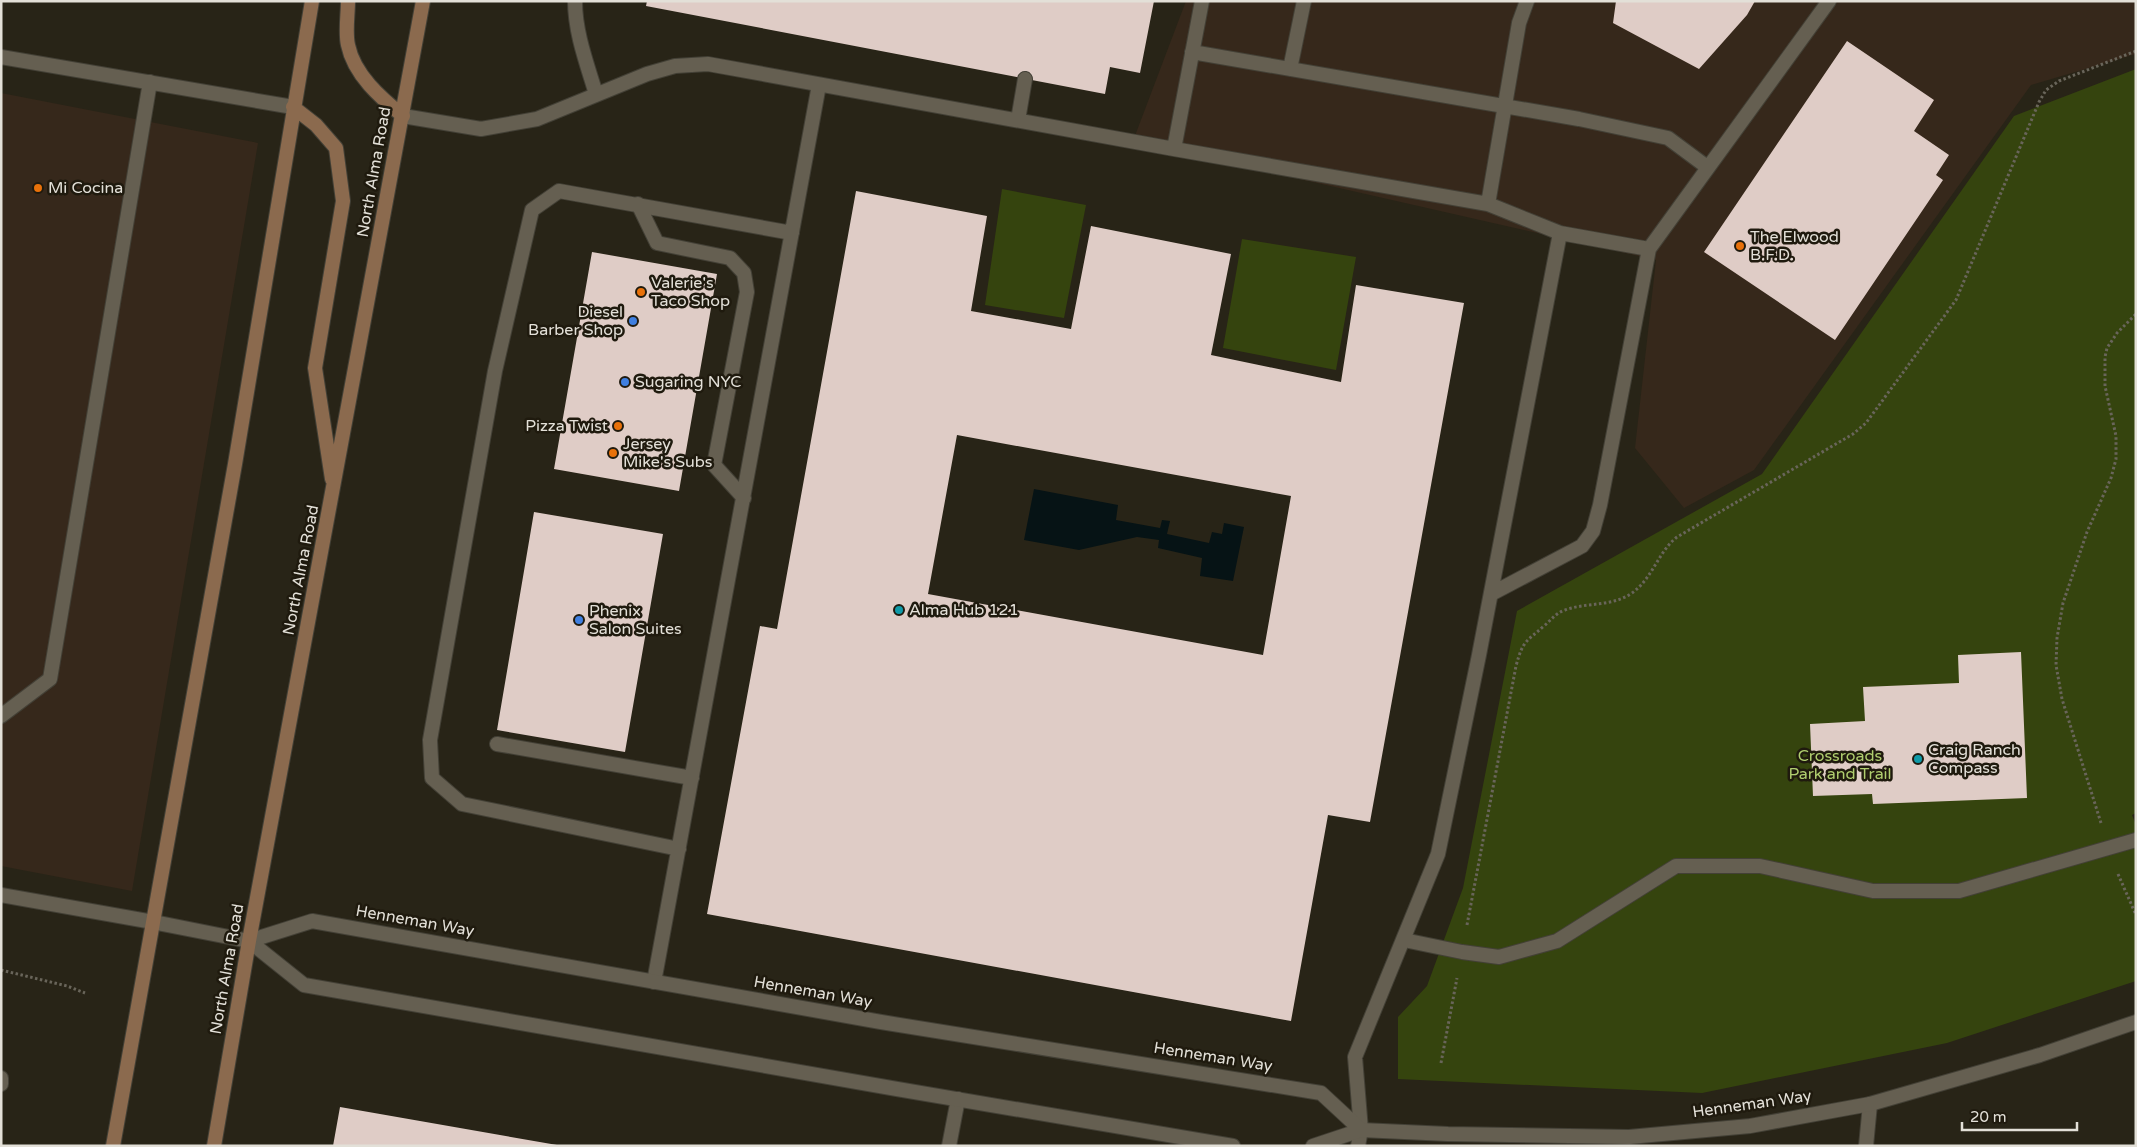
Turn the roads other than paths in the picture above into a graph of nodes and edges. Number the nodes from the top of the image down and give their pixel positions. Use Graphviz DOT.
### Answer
graph roads {
  1 [pos="312,1"];
  2 [pos="348,1"];
  3 [pos="423,1"];
  4 [pos="575,1"];
  5 [pos="1202,1"];
  6 [pos="1304,1"];
  7 [pos="1527,1"];
  8 [pos="1829,1"];
  9 [pos="1192,52"];
  10 [pos="1,58"];
  11 [pos="1290,69"];
  12 [pos="1025,79"];
  13 [pos="150,82"];
  14 [pos="819,85"];
  15 [pos="596,94"];
  16 [pos="1506,106"];
  17 [pos="293,107"];
  18 [pos="402,116"];
  19 [pos="1018,120"];
  20 [pos="1174,149"];
  21 [pos="1707,166"];
  22 [pos="638,204"];
  23 [pos="1488,204"];
  24 [pos="1560,232"];
  25 [pos="792,233"];
  26 [pos="1649,249"];
  27 [pos="333,490"];
  28 [pos="744,498"];
  29 [pos="1491,594"];
  30 [pos="1,716"];
  31 [pos="497,744"];
  32 [pos="692,778"];
  33 [pos="2136,840"];
  34 [pos="679,849"];
  35 [pos="1,895"];
  36 [pos="152,922"];
  37 [pos="1404,940"];
  38 [pos="249,941"];
  39 [pos="654,982"];
  40 [pos="2136,1022"];
  41 [pos="1,1078"];
  42 [pos="1,1084"];
  43 [pos="958,1099"];
  44 [pos="1870,1104"];
  45 [pos="1361,1130"];
  46 [pos="113,1146"];
  47 [pos="214,1146"];
  48 [pos="949,1146"];
  49 [pos="1233,1146"];
  50 [pos="1313,1146"];
  51 [pos="1358,1146"];
  52 [pos="1866,1146"];
  1 -- 17 [label="main road"];
  2 -- 18 [label="main road"];
  3 -- 18 [label="main road, North Alma Road"];
  4 -- 15 [label="street"];
  5 -- 9 [label="street"];
  6 -- 11 [label="street"];
  7 -- 16 [label="street"];
  8 -- 21 [label="street"];
  9 -- 11 [label="street"];
  9 -- 20 [label="street"];
  10 -- 13 [label="street"];
  11 -- 16 [label="street"];
  12 -- 19 [label="street"];
  13 -- 17 [label="street"];
  13 -- 30 [label="street"];
  14 -- 15 [label="street"];
  14 -- 19 [label="street"];
  14 -- 25 [label="street"];
  15 -- 18 [label="street"];
  16 -- 21 [label="street"];
  16 -- 23 [label="street"];
  17 -- 27 [label="main road"];
  17 -- 36 [label="main road"];
  18 -- 27 [label="main road, North Alma Road"];
  19 -- 20 [label="street"];
  20 -- 23 [label="street"];
  21 -- 26 [label="street"];
  22 -- 25 [label="street"];
  22 -- 28 [label="street"];
  22 -- 34 [label="street"];
  23 -- 24 [label="street"];
  24 -- 26 [label="street"];
  24 -- 29 [label="street"];
  25 -- 28 [label="street"];
  26 -- 29 [label="street"];
  27 -- 38 [label="main road, North Alma Road"];
  28 -- 32 [label="street"];
  29 -- 37 [label="street"];
  31 -- 32 [label="street"];
  32 -- 34 [label="street"];
  33 -- 37 [label="street"];
  34 -- 39 [label="street"];
  35 -- 36 [label="street, Henneman Way"];
  36 -- 38 [label="street, Henneman Way"];
  36 -- 46 [label="main road"];
  37 -- 45 [label="street"];
  38 -- 39 [label="street, Henneman Way"];
  38 -- 43 [label="street, Henneman Way"];
  38 -- 47 [label="main road, North Alma Road"];
  39 -- 45 [label="street, Henneman Way"];
  40 -- 44 [label="street, Henneman Way"];
  41 -- 42 [label="street"];
  43 -- 48 [label="street"];
  43 -- 49 [label="street, Henneman Way"];
  44 -- 45 [label="street, Henneman Way"];
  44 -- 52 [label="street"];
  45 -- 50 [label="street, Henneman Way"];
  45 -- 51 [label="street"];
}
